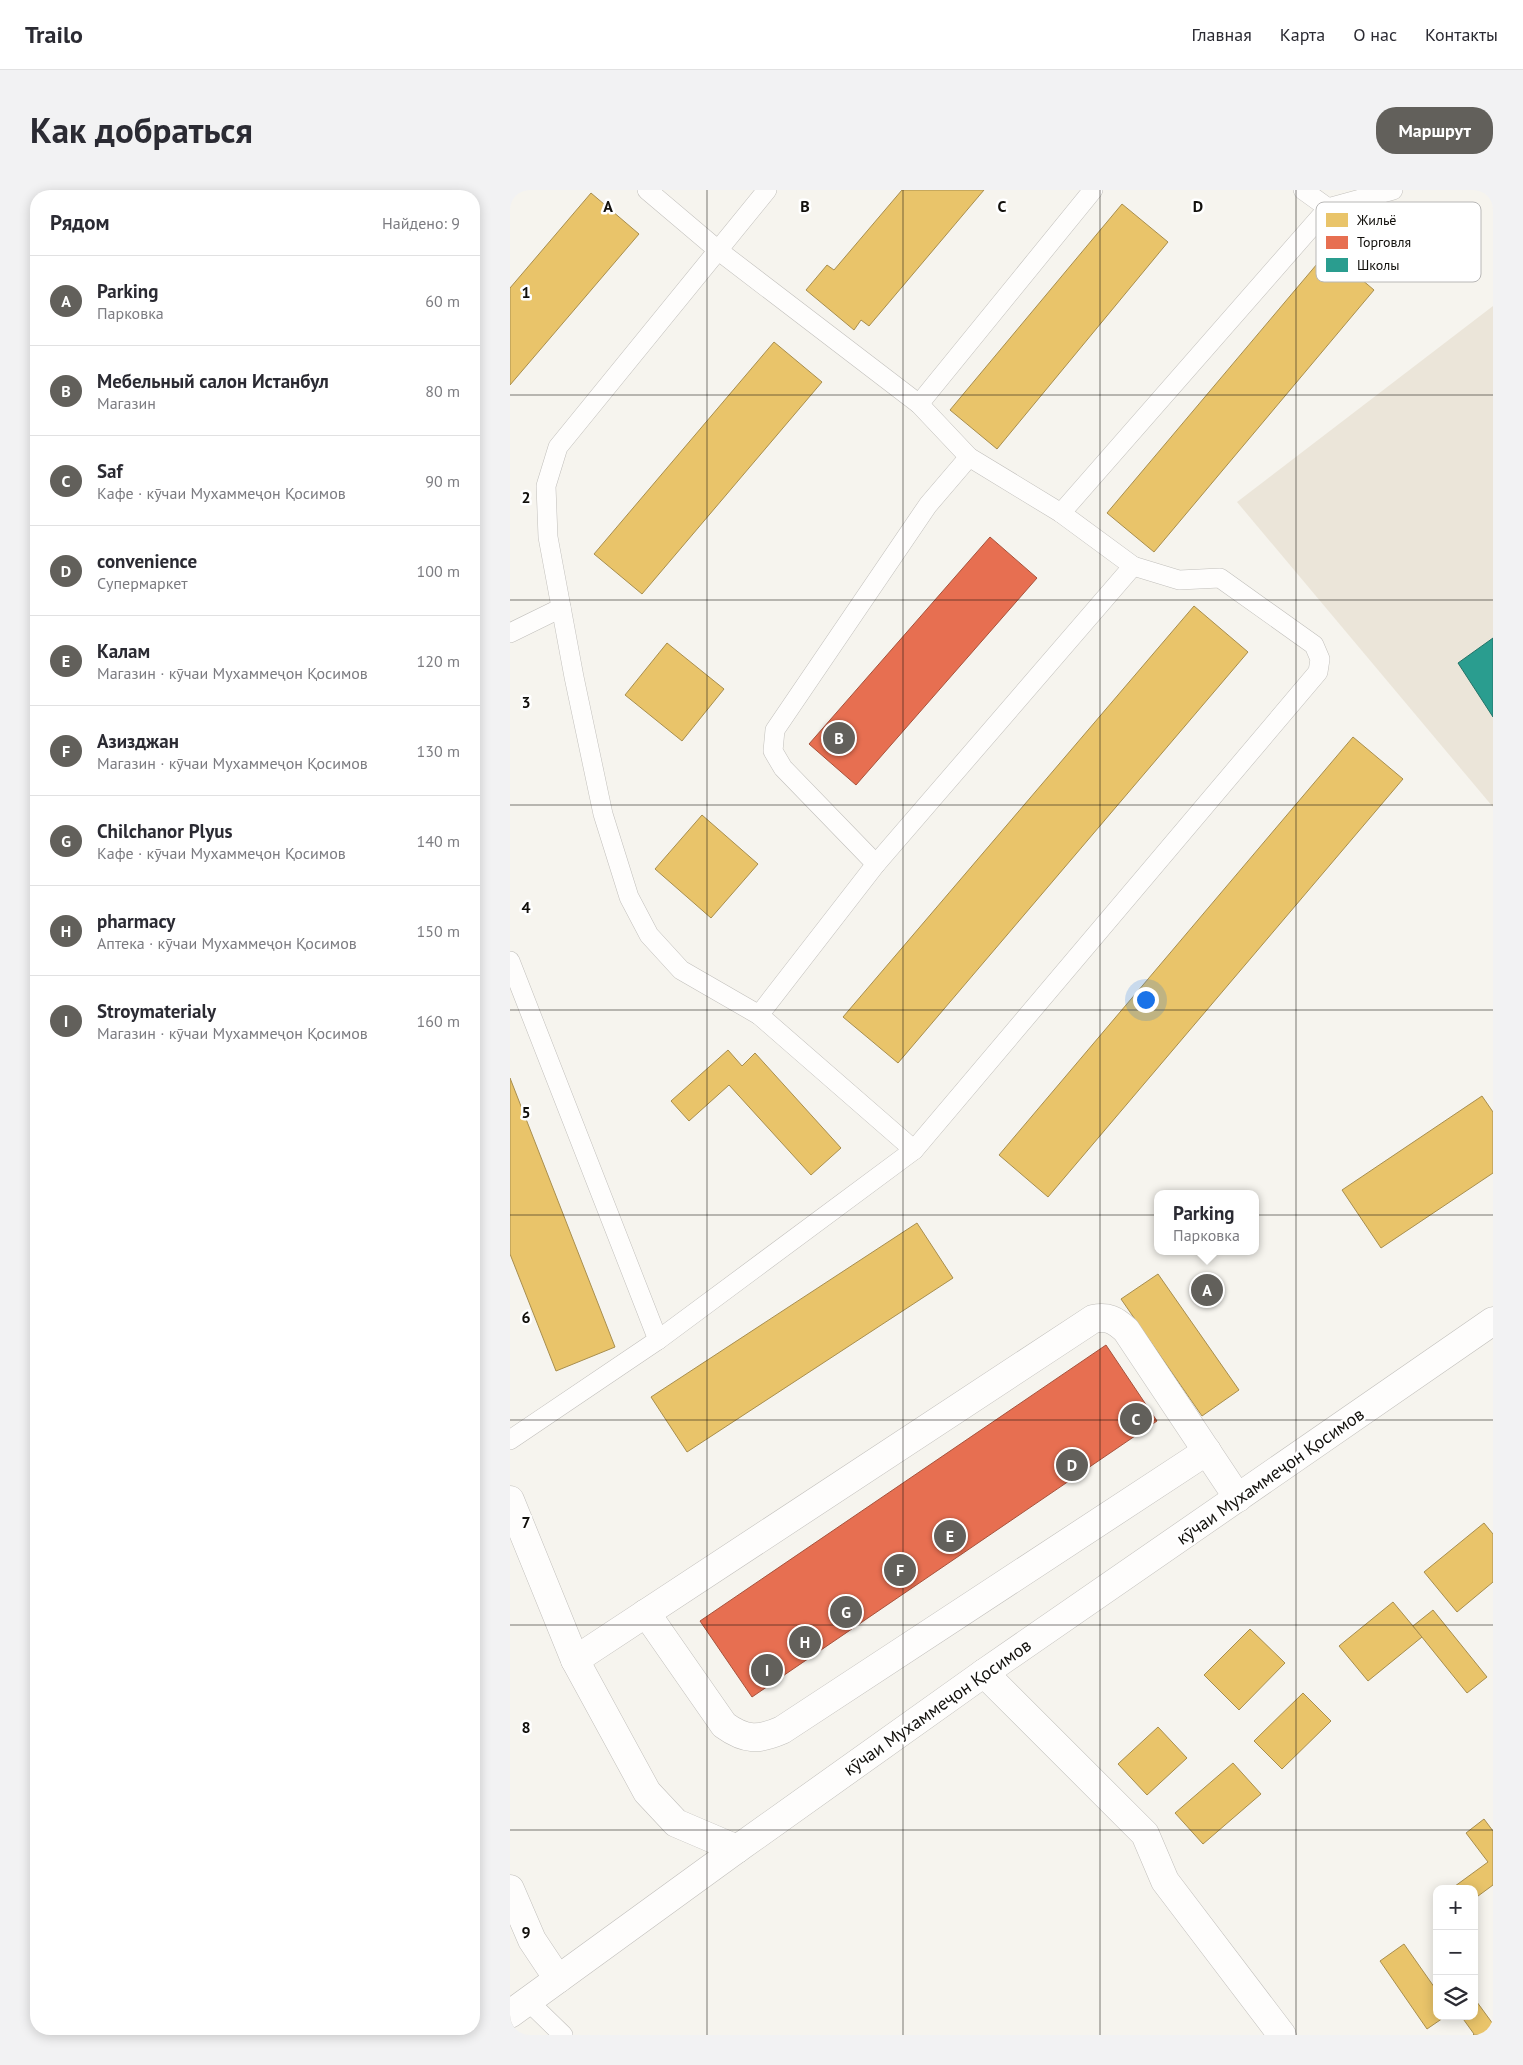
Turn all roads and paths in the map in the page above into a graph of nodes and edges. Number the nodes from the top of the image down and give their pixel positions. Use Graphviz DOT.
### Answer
graph roads {
  1 [pos="647,190"];
  2 [pos="767,190"];
  3 [pos="1093,190"];
  4 [pos="1303,190"];
  5 [pos="1393,190"];
  6 [pos="1320,202"];
  7 [pos="1350,202"];
  8 [pos="1316,222"];
  9 [pos="719,251"];
  10 [pos="919,404"];
  11 [pos="969,457"];
  12 [pos="1061,513"];
  13 [pos="1132,566"];
  14 [pos="560,608"];
  15 [pos="510,633"];
  16 [pos="876,864"];
  17 [pos="510,961"];
  18 [pos="759,1015"];
  19 [pos="914,1150"];
  20 [pos="1493,1321"];
  21 [pos="658,1340"];
  22 [pos="510,1440"];
  23 [pos="1207,1450"];
  24 [pos="1238,1498"];
  25 [pos="510,1500"];
  26 [pos="646,1613"];
  27 [pos="575,1660"];
  28 [pos="984,1673"];
  29 [pos="737,1849"];
  30 [pos="510,1888"];
  31 [pos="558,1979"];
  32 [pos="519,2007"];
  33 [pos="563,2035"];
  34 [pos="1282,2035"];
  1 -- 9 [label="lane"];
  2 -- 9 [label="lane"];
  3 -- 10 [label="lane"];
  4 -- 6 [label="lane"];
  5 -- 7 [label="lane"];
  8 -- 12 [label="lane"];
  9 -- 10 [label="lane"];
  9 -- 14 [label="lane"];
  10 -- 11 [label="lane"];
  11 -- 12 [label="lane"];
  11 -- 16 [label="lane"];
  12 -- 13 [label="lane"];
  13 -- 16 [label="lane"];
  13 -- 19 [label="lane"];
  14 -- 15 [label="lane"];
  14 -- 18 [label="lane"];
  16 -- 18 [label="lane"];
  17 -- 21 [label="lane"];
  18 -- 19 [label="lane"];
  19 -- 21 [label="lane"];
  20 -- 24 [label="street, кӯчаи Мухаммеҷон Қосимов"];
  21 -- 22 [label="lane"];
  23 -- 24 [label="street"];
  23 -- 26 [label="street"];
  23 -- 26 [label="street"];
  24 -- 28 [label="street, кӯчаи Мухаммеҷон Қосимов"];
  25 -- 27 [label="street"];
  26 -- 27 [label="street"];
  27 -- 29 [label="street"];
  28 -- 29 [label="street, кӯчаи Мухаммеҷон Қосимов"];
  28 -- 34 [label="street"];
  29 -- 31 [label="street, кӯчаи Мухаммеҷон Қосимов"];
  30 -- 31 [label="street"];
  31 -- 32 [label="street, кӯчаи Мухаммеҷон Қосимов"];
  32 -- 33 [label="lane"];
}
